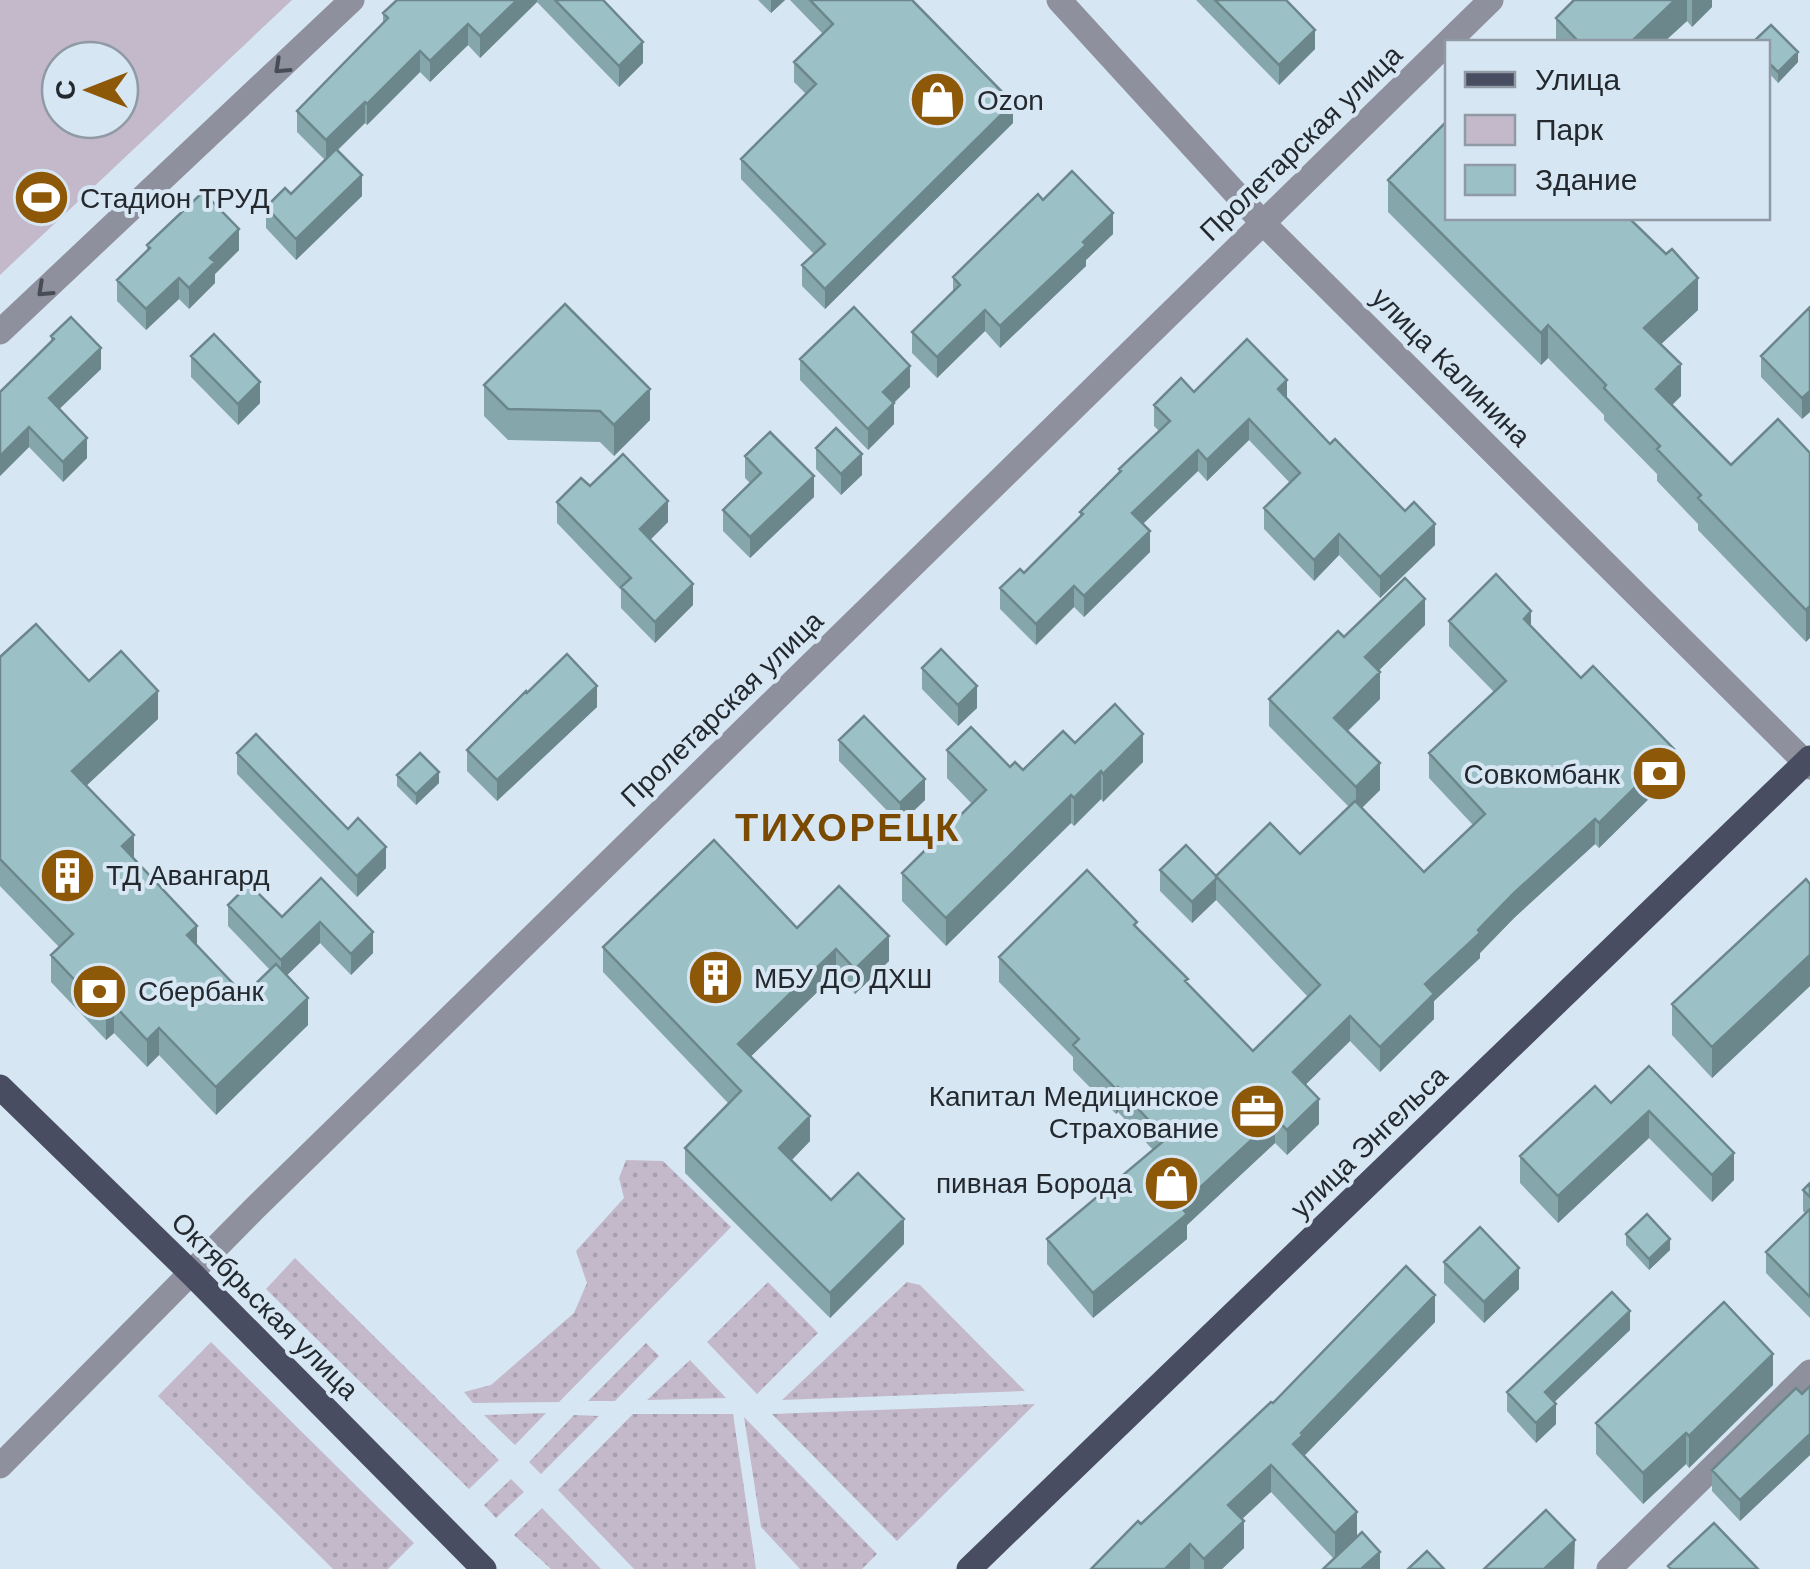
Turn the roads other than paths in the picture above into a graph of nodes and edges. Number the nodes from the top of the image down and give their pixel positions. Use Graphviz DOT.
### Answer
graph roads {
  1 [pos="352,0"];
  2 [pos="1059,0"];
  3 [pos="1490,0"];
  4 [pos="1449,40"];
  5 [pos="1445,44"];
  6 [pos="1262,222"];
  7 [pos="0,332"];
  8 [pos="1808,763"];
  9 [pos="0,1087"];
  10 [pos="192,1274"];
  11 [pos="1810,1372"];
  12 [pos="0,1466"];
  13 [pos="484,1569"];
  14 [pos="969,1569"];
  15 [pos="1609,1569"];
  1 -- 7 [label="street, one-way"];
  2 -- 6 [label="street, улица Калинина"];
  3 -- 4 [label="street, Пролетарская улица"];
  5 -- 6 [label="street, Пролетарская улица"];
  6 -- 8 [label="street, улица Калинина"];
  6 -- 10 [label="street, Пролетарская улица"];
  8 -- 14 [label="main road, улица Энгельса"];
  9 -- 10 [label="main road, Октябрьская улица"];
  10 -- 12 [label="street, Пролетарская улица"];
  10 -- 13 [label="main road, Октябрьская улица"];
  11 -- 15 [label="street"];
}
